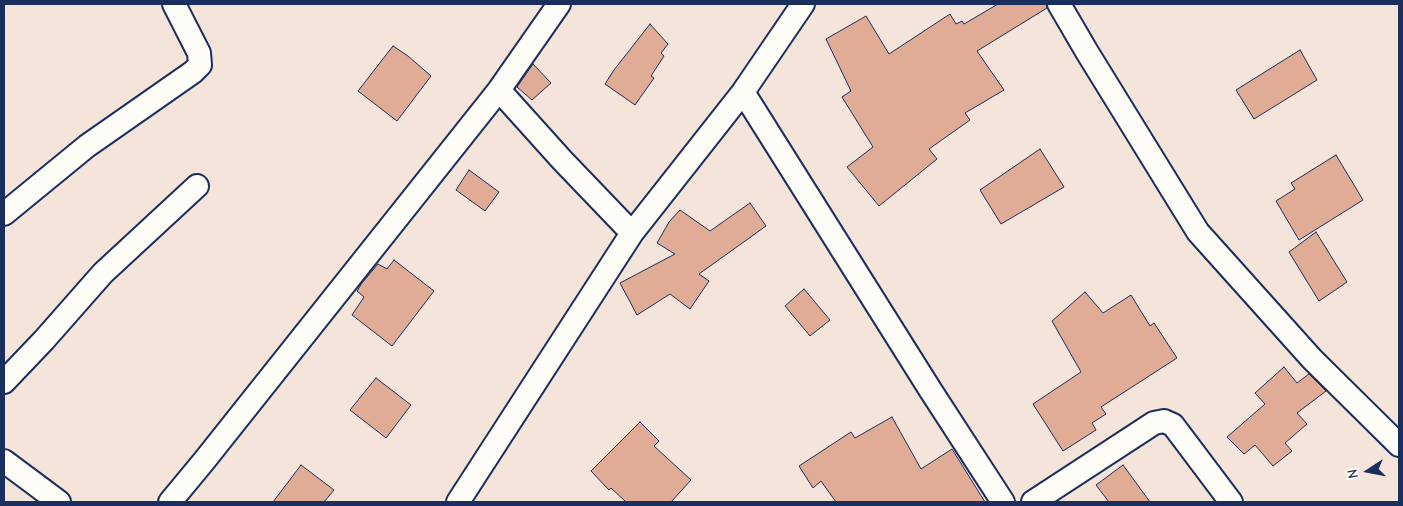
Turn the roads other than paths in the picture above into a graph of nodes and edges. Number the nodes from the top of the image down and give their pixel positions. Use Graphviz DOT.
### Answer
graph roads {
  1 [pos="174,4"];
  2 [pos="559,4"];
  3 [pos="803,4"];
  4 [pos="1059,4"];
  5 [pos="499,90"];
  6 [pos="743,92"];
  7 [pos="197,186"];
  8 [pos="4,214"];
  9 [pos="632,233"];
  10 [pos="4,382"];
  11 [pos="1399,445"];
  12 [pos="4,461"];
  13 [pos="59,502"];
  14 [pos="170,502"];
  15 [pos="458,502"];
  16 [pos="1003,502"];
  17 [pos="1033,502"];
  18 [pos="1231,502"];
  1 -- 8 [label="street"];
  2 -- 5 [label="street"];
  3 -- 6 [label="street"];
  4 -- 11 [label="street"];
  5 -- 9 [label="street"];
  5 -- 14 [label="street"];
  6 -- 9 [label="street"];
  6 -- 16 [label="street"];
  7 -- 10 [label="street"];
  9 -- 15 [label="street"];
  12 -- 13 [label="street"];
  17 -- 18 [label="street"];
}
